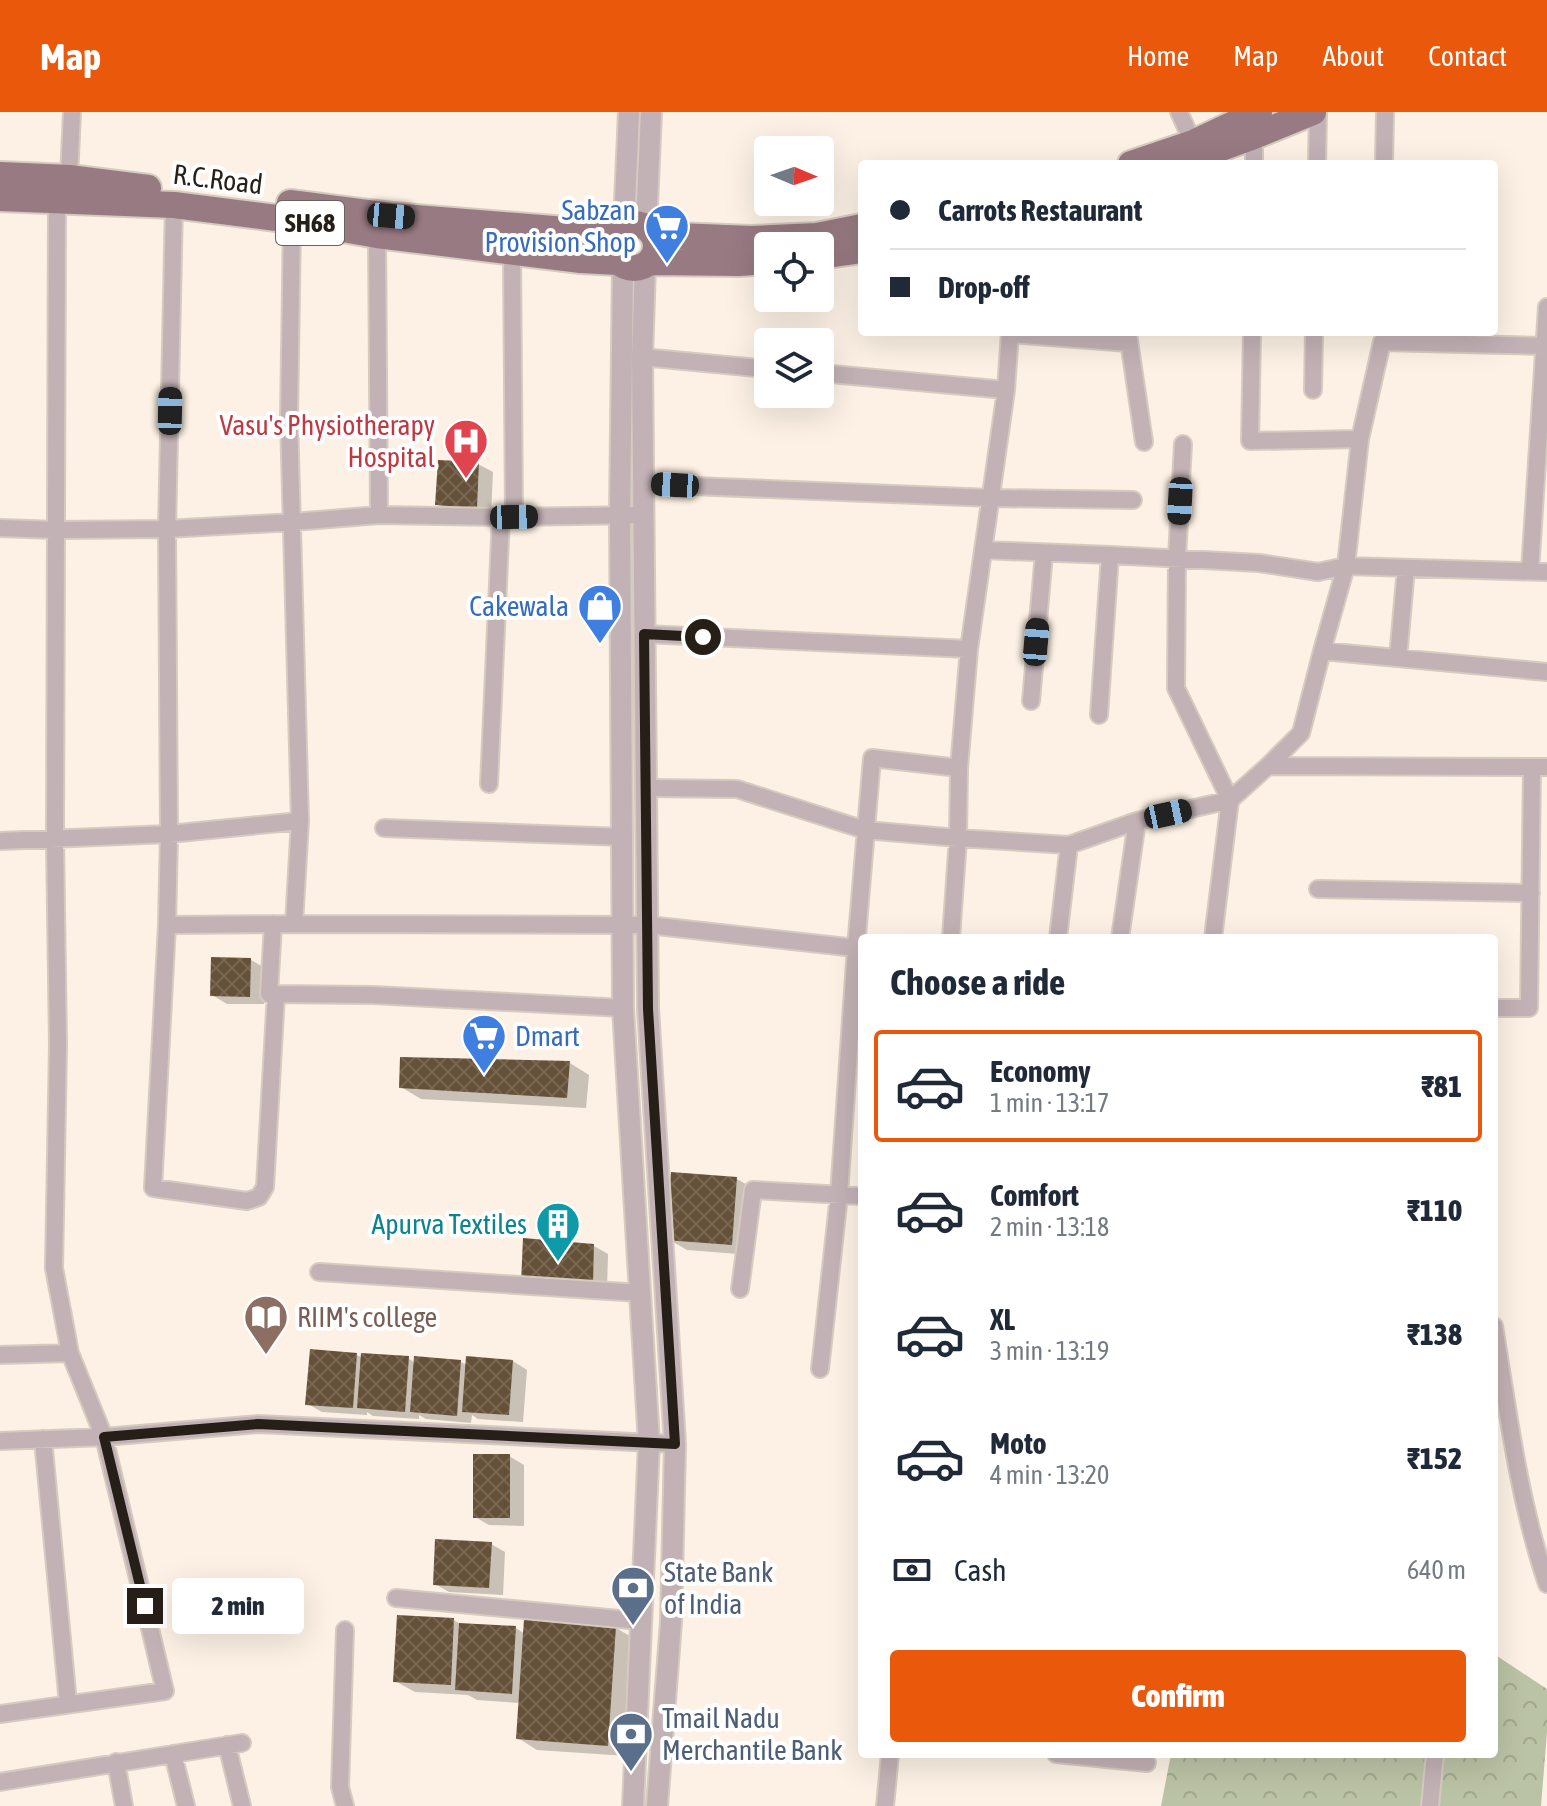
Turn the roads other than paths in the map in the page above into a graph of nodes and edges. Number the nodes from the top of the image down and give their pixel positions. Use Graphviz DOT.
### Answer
graph roads {
  1 [pos="72,112"];
  2 [pos="629,112"];
  3 [pos="651,112"];
  4 [pos="1179,112"];
  5 [pos="1316,112"];
  6 [pos="1385,112"];
  7 [pos="1256,124"];
  8 [pos="1193,143"];
  9 [pos="1143,160"];
  10 [pos="1185,160"];
  11 [pos="1254,160"];
  12 [pos="1317,160"];
  13 [pos="1384,160"];
  14 [pos="0,175"];
  15 [pos="63,188"];
  16 [pos="0,198"];
  17 [pos="174,205"];
  18 [pos="292,220"];
  19 [pos="858,228"];
  20 [pos="634,231"];
  21 [pos="377,235"];
  22 [pos="858,251"];
  23 [pos="512,252"];
  24 [pos="834,254"];
  25 [pos="754,262"];
  26 [pos="634,264"];
  27 [pos="1547,307"];
  28 [pos="1010,336"];
  29 [pos="1098,336"];
  30 [pos="1252,336"];
  31 [pos="1314,336"];
  32 [pos="1128,337"];
  33 [pos="1382,337"];
  34 [pos="1545,346"];
  35 [pos="642,357"];
  36 [pos="754,368"];
  37 [pos="834,374"];
  38 [pos="1006,390"];
  39 [pos="1313,390"];
  40 [pos="1360,439"];
  41 [pos="1144,442"];
  42 [pos="1183,444"];
  43 [pos="643,484"];
  44 [pos="991,498"];
  45 [pos="1133,500"];
  46 [pos="379,515"];
  47 [pos="620,515"];
  48 [pos="643,515"];
  49 [pos="507,517"];
  50 [pos="293,522"];
  51 [pos="0,528"];
  52 [pos="167,529"];
  53 [pos="56,530"];
  54 [pos="983,550"];
  55 [pos="1044,553"];
  56 [pos="1110,555"];
  57 [pos="1177,558"];
  58 [pos="1346,566"];
  59 [pos="1406,568"];
  60 [pos="1539,572"];
  61 [pos="644,634"];
  62 [pos="969,649"];
  63 [pos="1322,651"];
  64 [pos="1398,658"];
  65 [pos="1547,672"];
  66 [pos="1031,701"];
  67 [pos="1099,715"];
  68 [pos="1268,766"];
  69 [pos="1540,767"];
  70 [pos="959,768"];
  71 [pos="489,784"];
  72 [pos="646,788"];
  73 [pos="1230,800"];
  74 [pos="300,821"];
  75 [pos="1137,821"];
  76 [pos="384,828"];
  77 [pos="865,830"];
  78 [pos="169,834"];
  79 [pos="623,837"];
  80 [pos="958,838"];
  81 [pos="55,840"];
  82 [pos="0,841"];
  83 [pos="1069,845"];
  84 [pos="1318,889"];
  85 [pos="1531,893"];
  86 [pos="273,924"];
  87 [pos="294,924"];
  88 [pos="167,925"];
  89 [pos="623,925"];
  90 [pos="648,925"];
  91 [pos="951,934"];
  92 [pos="1058,934"];
  93 [pos="1121,934"];
  94 [pos="1213,934"];
  95 [pos="856,948"];
  96 [pos="276,994"];
  97 [pos="623,1008"];
  98 [pos="1498,1008"];
  99 [pos="839,1195"];
  100 [pos="858,1196"];
  101 [pos="319,1272"];
  102 [pos="740,1289"];
  103 [pos="640,1293"];
  104 [pos="70,1353"];
  105 [pos="0,1355"];
  106 [pos="820,1369"];
  107 [pos="1498,1375"];
  108 [pos="1502,1424"];
  109 [pos="104,1437"];
  110 [pos="43,1439"];
  111 [pos="0,1441"];
  112 [pos="649,1443"];
  113 [pos="675,1444"];
  114 [pos="1547,1584"];
  115 [pos="396,1598"];
  116 [pos="640,1621"];
  117 [pos="345,1630"];
  118 [pos="68,1703"];
  119 [pos="0,1714"];
  120 [pos="173,1754"];
  121 [pos="890,1758"];
  122 [pos="1096,1758"];
  123 [pos="1435,1758"];
  124 [pos="116,1762"];
  125 [pos="1147,1763"];
  126 [pos="0,1782"];
  127 [pos="124,1806"];
  128 [pos="186,1806"];
  129 [pos="242,1806"];
  130 [pos="345,1806"];
  131 [pos="633,1806"];
  132 [pos="657,1806"];
  133 [pos="885,1806"];
  134 [pos="1430,1806"];
  1 -- 15 [label="street"];
  2 -- 20 [label="street"];
  3 -- 20 [label="street"];
  4 -- 8 [label="street"];
  5 -- 7 [label="main road"];
  5 -- 12 [label="street"];
  6 -- 13 [label="street"];
  7 -- 8 [label="main road"];
  7 -- 10 [label="main road"];
  7 -- 11 [label="street"];
  8 -- 9 [label="main road"];
  14 -- 15 [label="main road, R.C.Road / SH68"];
  15 -- 16 [label="main road, R.C.Road / SH68"];
  15 -- 17 [label="main road, R.C.Road / SH68"];
  15 -- 20 [label="main road, R.C.Road / SH68"];
  15 -- 53 [label="street"];
  17 -- 18 [label="main road, R.C.Road / SH68"];
  17 -- 52 [label="street"];
  18 -- 21 [label="main road, R.C.Road / SH68"];
  18 -- 50 [label="street"];
  19 -- 20 [label="main road, R.C.Road"];
  20 -- 26 [label="main road"];
  20 -- 26 [label="main road"];
  21 -- 23 [label="main road, R.C.Road / SH68"];
  21 -- 46 [label="street"];
  22 -- 24 [label="main road"];
  23 -- 26 [label="main road, R.C.Road / SH68"];
  23 -- 49 [label="street"];
  25 -- 26 [label="main road, R.C.Road"];
  26 -- 35 [label="street"];
  26 -- 47 [label="street"];
  27 -- 34 [label="street"];
  28 -- 38 [label="street"];
  29 -- 32 [label="street"];
  30 -- 40 [label="street"];
  31 -- 39 [label="street"];
  32 -- 41 [label="street"];
  33 -- 34 [label="street"];
  33 -- 40 [label="street"];
  34 -- 60 [label="street"];
  35 -- 36 [label="street"];
  35 -- 43 [label="street"];
  37 -- 38 [label="street"];
  38 -- 44 [label="street"];
  40 -- 58 [label="street"];
  42 -- 57 [label="street"];
  43 -- 44 [label="street"];
  43 -- 48 [label="street"];
  44 -- 45 [label="street"];
  44 -- 54 [label="street"];
  46 -- 49 [label="street"];
  46 -- 50 [label="street"];
  47 -- 48 [label="street"];
  47 -- 49 [label="street"];
  47 -- 79 [label="street"];
  48 -- 61 [label="street"];
  49 -- 71 [label="street"];
  50 -- 52 [label="street"];
  50 -- 74 [label="street"];
  51 -- 53 [label="street"];
  52 -- 53 [label="street"];
  52 -- 78 [label="street"];
  53 -- 81 [label="street"];
  54 -- 55 [label="street"];
  54 -- 62 [label="street"];
  55 -- 56 [label="street"];
  55 -- 66 [label="street"];
  56 -- 57 [label="street"];
  56 -- 67 [label="street"];
  57 -- 58 [label="street"];
  57 -- 73 [label="street"];
  58 -- 59 [label="street"];
  58 -- 63 [label="street"];
  59 -- 60 [label="street"];
  59 -- 64 [label="street"];
  61 -- 62 [label="street"];
  61 -- 72 [label="street"];
  62 -- 70 [label="street"];
  63 -- 64 [label="street"];
  63 -- 68 [label="street"];
  64 -- 65 [label="street"];
  68 -- 69 [label="street"];
  68 -- 73 [label="street"];
  69 -- 85 [label="street"];
  70 -- 77 [label="street"];
  70 -- 80 [label="street"];
  72 -- 77 [label="street"];
  72 -- 90 [label="street"];
  73 -- 75 [label="street"];
  73 -- 94 [label="street"];
  74 -- 78 [label="street"];
  74 -- 87 [label="street"];
  75 -- 83 [label="street"];
  75 -- 93 [label="street"];
  76 -- 79 [label="street"];
  77 -- 80 [label="street"];
  77 -- 95 [label="street"];
  78 -- 81 [label="street"];
  78 -- 88 [label="street"];
  79 -- 89 [label="street"];
  80 -- 83 [label="street"];
  80 -- 91 [label="street"];
  81 -- 82 [label="street"];
  81 -- 104 [label="street"];
  83 -- 92 [label="street"];
  84 -- 85 [label="street"];
  85 -- 98 [label="street"];
  86 -- 87 [label="street"];
  86 -- 88 [label="street"];
  86 -- 96 [label="street"];
  87 -- 89 [label="street"];
  88 -- 96 [label="street"];
  89 -- 90 [label="street"];
  89 -- 97 [label="street"];
  90 -- 95 [label="street"];
  90 -- 113 [label="street"];
  95 -- 99 [label="street"];
  96 -- 97 [label="street"];
  97 -- 103 [label="street"];
  99 -- 100 [label="street"];
  99 -- 102 [label="street"];
  99 -- 106 [label="street"];
  101 -- 103 [label="street"];
  103 -- 112 [label="street"];
  104 -- 105 [label="street"];
  104 -- 109 [label="street"];
  107 -- 108 [label="street"];
  108 -- 114 [label="street"];
  109 -- 110 [label="street"];
  109 -- 112 [label="street"];
  109 -- 118 [label="street"];
  110 -- 111 [label="street"];
  110 -- 118 [label="street"];
  112 -- 113 [label="street"];
  112 -- 116 [label="street"];
  113 -- 132 [label="street"];
  115 -- 116 [label="street"];
  116 -- 131 [label="street"];
  117 -- 130 [label="street"];
  118 -- 119 [label="street"];
  120 -- 124 [label="street"];
  120 -- 128 [label="street"];
  120 -- 129 [label="street"];
  121 -- 133 [label="street"];
  122 -- 125 [label="street"];
  123 -- 134 [label="street"];
  124 -- 126 [label="street"];
  124 -- 127 [label="street"];
}
